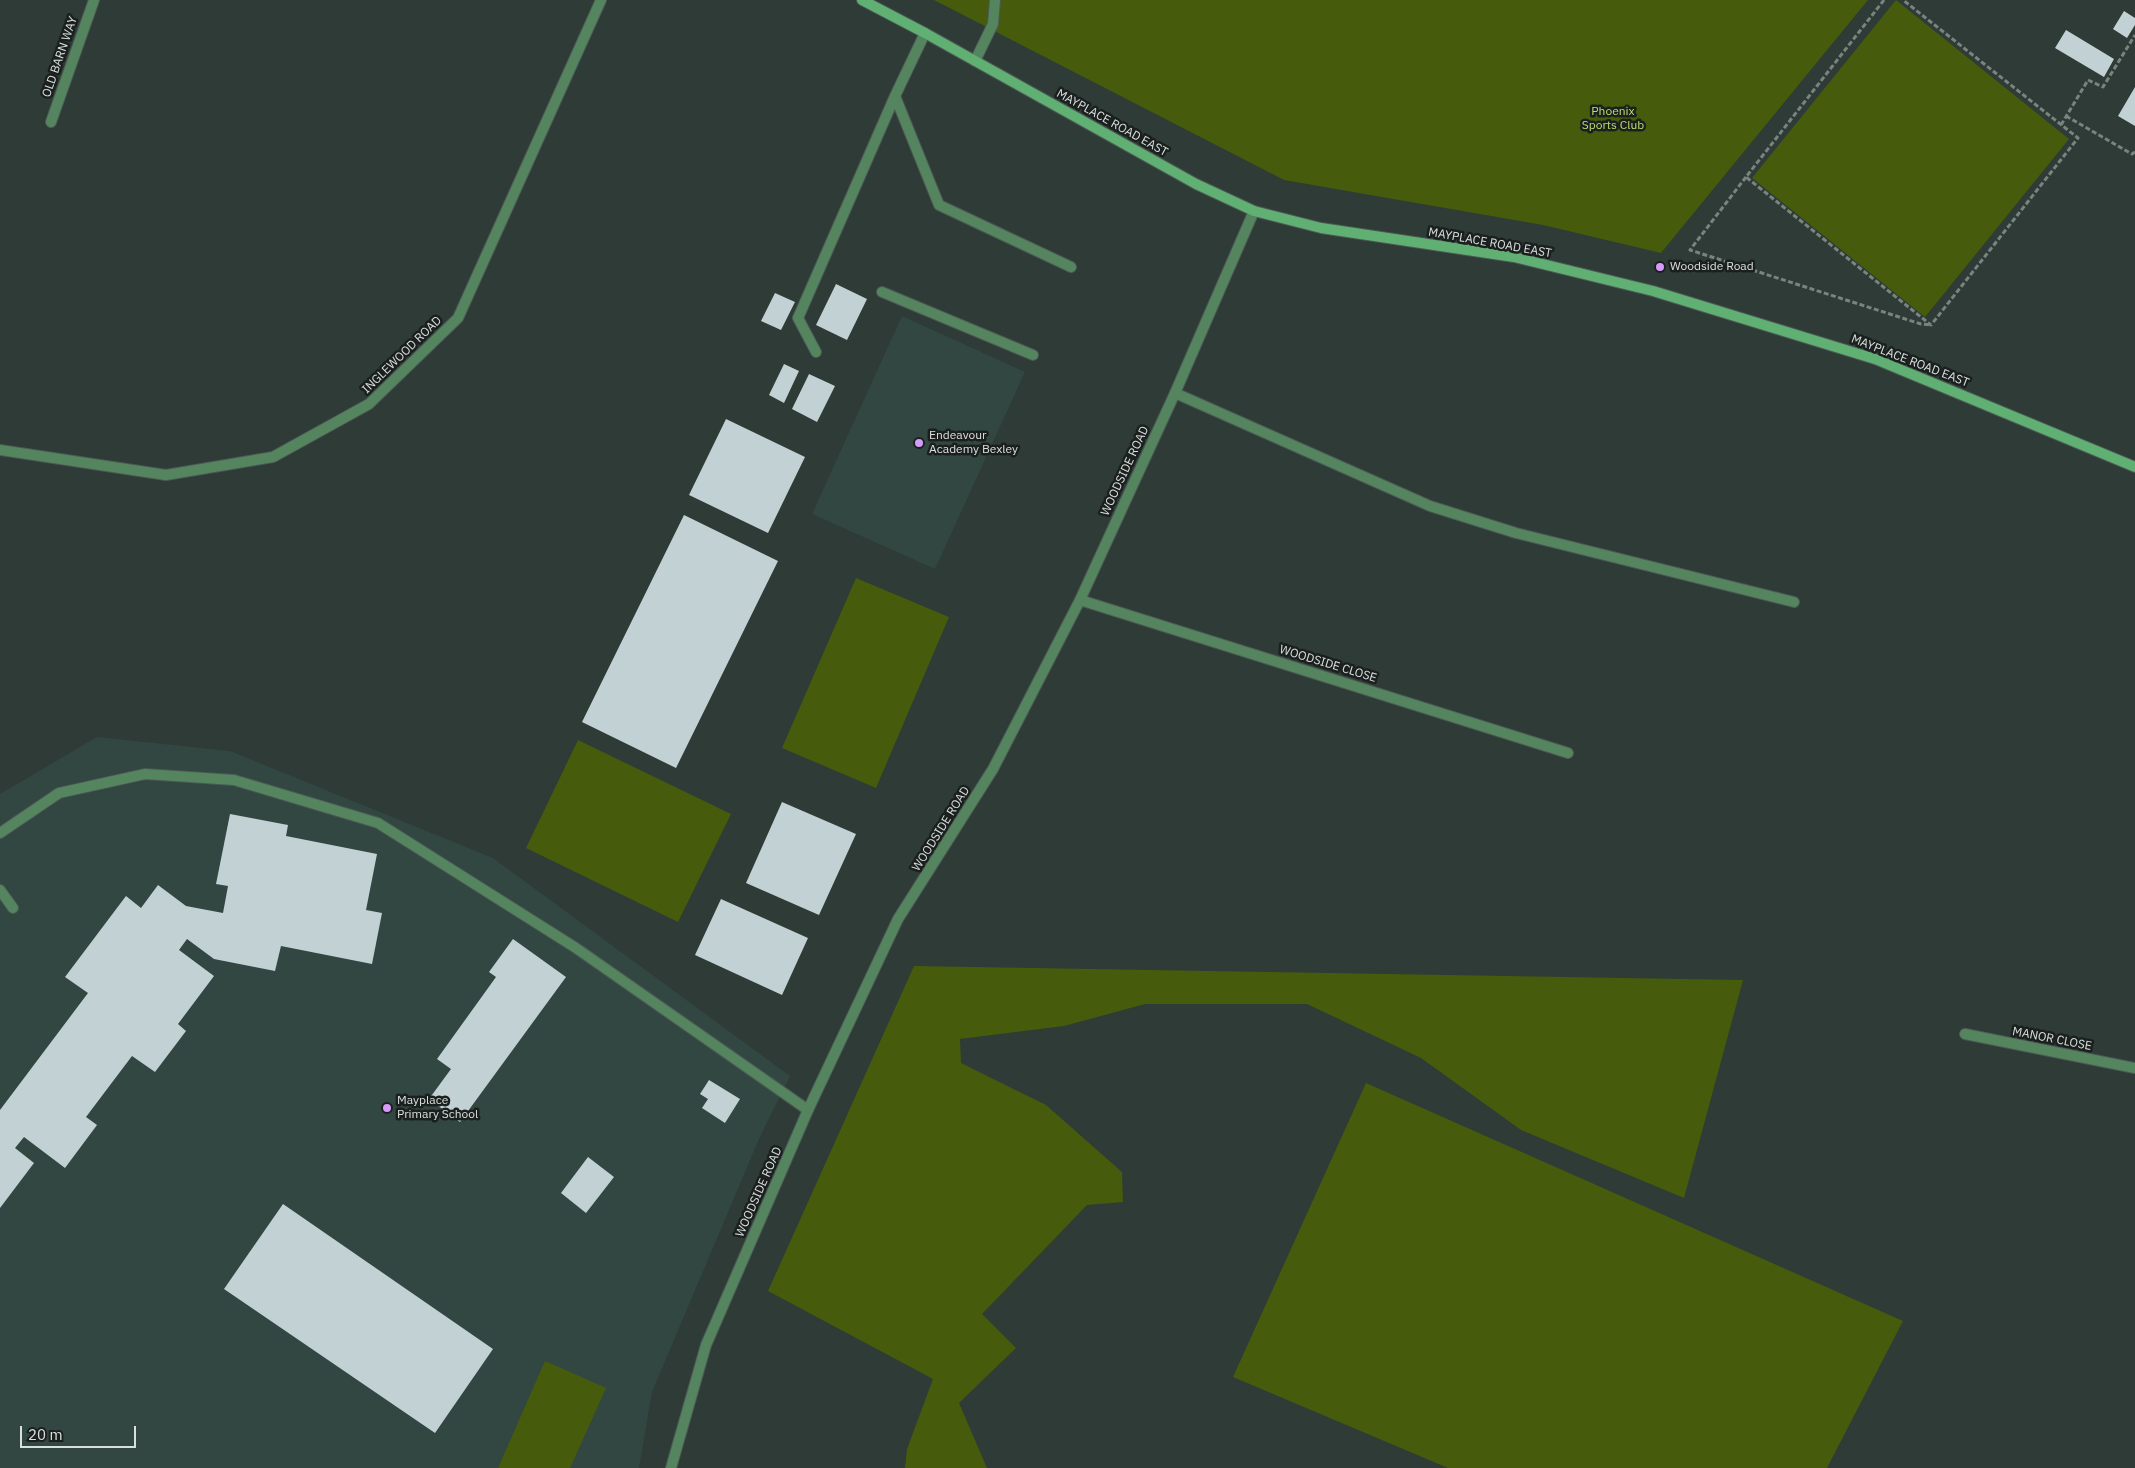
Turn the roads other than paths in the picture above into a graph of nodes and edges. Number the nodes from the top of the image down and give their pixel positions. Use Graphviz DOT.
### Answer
graph roads {
  1 [pos="94,0"];
  2 [pos="601,0"];
  3 [pos="862,0"];
  4 [pos="996,0"];
  5 [pos="925,32"];
  6 [pos="975,61"];
  7 [pos="895,96"];
  8 [pos="51,122"];
  9 [pos="1254,211"];
  10 [pos="1072,267"];
  11 [pos="882,292"];
  12 [pos="816,352"];
  13 [pos="1033,355"];
  14 [pos="1175,393"];
  15 [pos="0,450"];
  16 [pos="2135,467"];
  17 [pos="1080,600"];
  18 [pos="1794,602"];
  19 [pos="1568,753"];
  20 [pos="0,833"];
  21 [pos="0,890"];
  22 [pos="13,908"];
  23 [pos="1965,1034"];
  24 [pos="2135,1068"];
  25 [pos="808,1110"];
  26 [pos="671,1468"];
  1 -- 8 [label="street, OLD BARN WAY"];
  2 -- 15 [label="street, INGLEWOOD ROAD"];
  3 -- 5 [label="street, MAYPLACE ROAD EAST"];
  4 -- 6 [label="street"];
  5 -- 6 [label="street, MAYPLACE ROAD EAST"];
  5 -- 7 [label="street"];
  6 -- 9 [label="street, MAYPLACE ROAD EAST"];
  7 -- 10 [label="street"];
  7 -- 12 [label="street"];
  9 -- 14 [label="street, WOODSIDE ROAD"];
  9 -- 16 [label="street, MAYPLACE ROAD EAST"];
  11 -- 13 [label="street"];
  14 -- 17 [label="street, WOODSIDE ROAD"];
  14 -- 18 [label="street"];
  17 -- 19 [label="street, WOODSIDE CLOSE"];
  17 -- 25 [label="street, WOODSIDE ROAD"];
  20 -- 25 [label="street"];
  21 -- 22 [label="street"];
  23 -- 24 [label="street, MANOR CLOSE"];
  25 -- 26 [label="street, WOODSIDE ROAD"];
}
